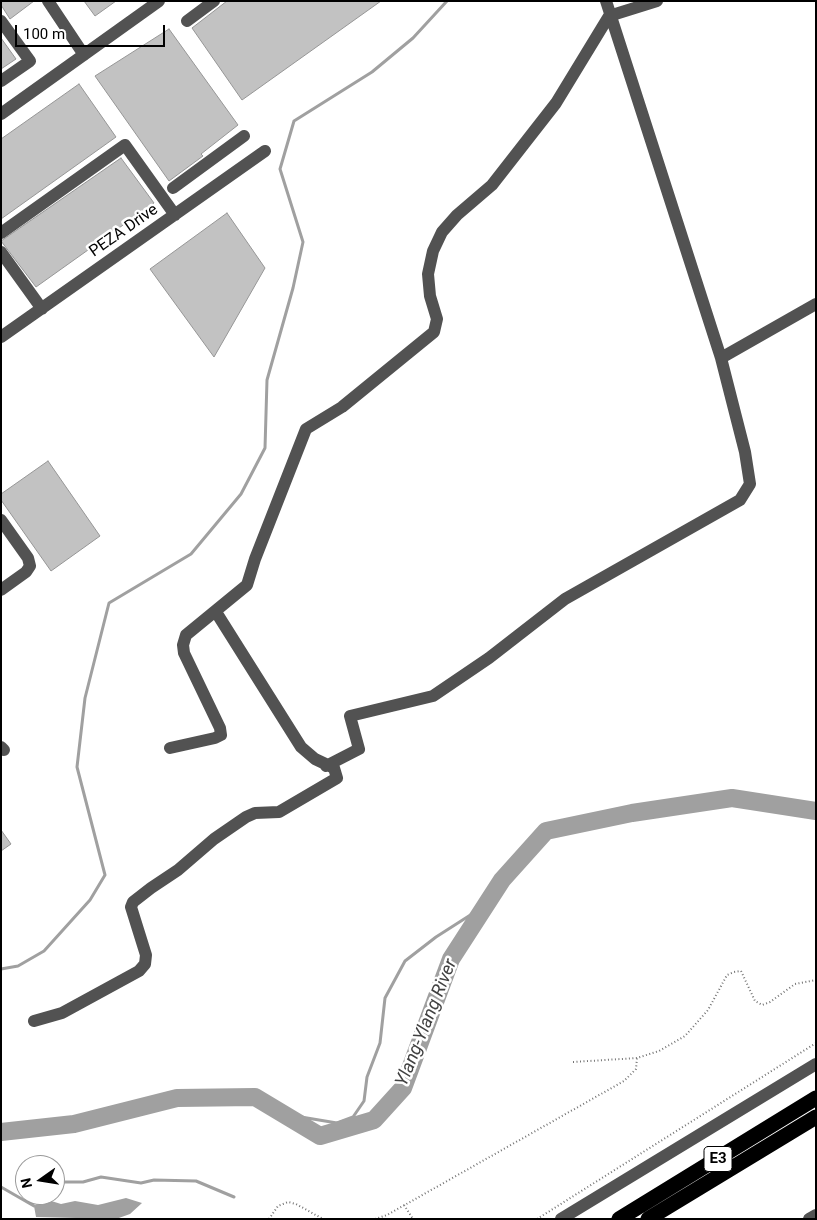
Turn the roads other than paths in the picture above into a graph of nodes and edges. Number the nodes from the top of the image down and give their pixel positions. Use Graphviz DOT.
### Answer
graph roads {
  1 [pos="48,1"];
  2 [pos="159,1"];
  3 [pos="214,1"];
  4 [pos="606,1"];
  5 [pos="657,1"];
  6 [pos="609,16"];
  7 [pos="1,21"];
  8 [pos="187,21"];
  9 [pos="84,54"];
  10 [pos="1,81"];
  11 [pos="1,114"];
  12 [pos="244,136"];
  13 [pos="264,152"];
  14 [pos="215,158"];
  15 [pos="228,177"];
  16 [pos="173,188"];
  17 [pos="175,215"];
  18 [pos="1,233"];
  19 [pos="1,252"];
  20 [pos="816,304"];
  21 [pos="42,309"];
  22 [pos="1,337"];
  23 [pos="721,358"];
  24 [pos="1,520"];
  25 [pos="1,590"];
  26 [pos="216,612"];
  27 [pos="170,748"];
  28 [pos="326,766"];
  29 [pos="34,1022"];
  30 [pos="816,1064"];
  31 [pos="816,1098"];
  32 [pos="816,1117"];
  33 [pos="816,1215"];
  34 [pos="561,1219"];
  35 [pos="619,1219"];
  36 [pos="648,1219"];
  37 [pos="810,1219"];
  1 -- 9 [label="street"];
  2 -- 9 [label="street"];
  3 -- 8 [label="street"];
  4 -- 6 [label="street"];
  5 -- 6 [label="street"];
  6 -- 23 [label="street"];
  6 -- 26 [label="street"];
  7 -- 10 [label="street"];
  9 -- 11 [label="street"];
  12 -- 14 [label="street"];
  13 -- 15 [label="street, PEZA Drive"];
  14 -- 15 [label="street"];
  14 -- 16 [label="street"];
  15 -- 17 [label="street, PEZA Drive"];
  17 -- 18 [label="street"];
  17 -- 21 [label="street, PEZA Drive"];
  19 -- 21 [label="street"];
  20 -- 23 [label="street"];
  21 -- 22 [label="street, PEZA Drive"];
  23 -- 28 [label="street"];
  24 -- 25 [label="street"];
  26 -- 27 [label="street"];
  26 -- 28 [label="street"];
  28 -- 29 [label="street"];
  30 -- 34 [label="street"];
  31 -- 35 [label="highway, E3"];
  32 -- 36 [label="highway, E3"];
  33 -- 37 [label="street"];
}
